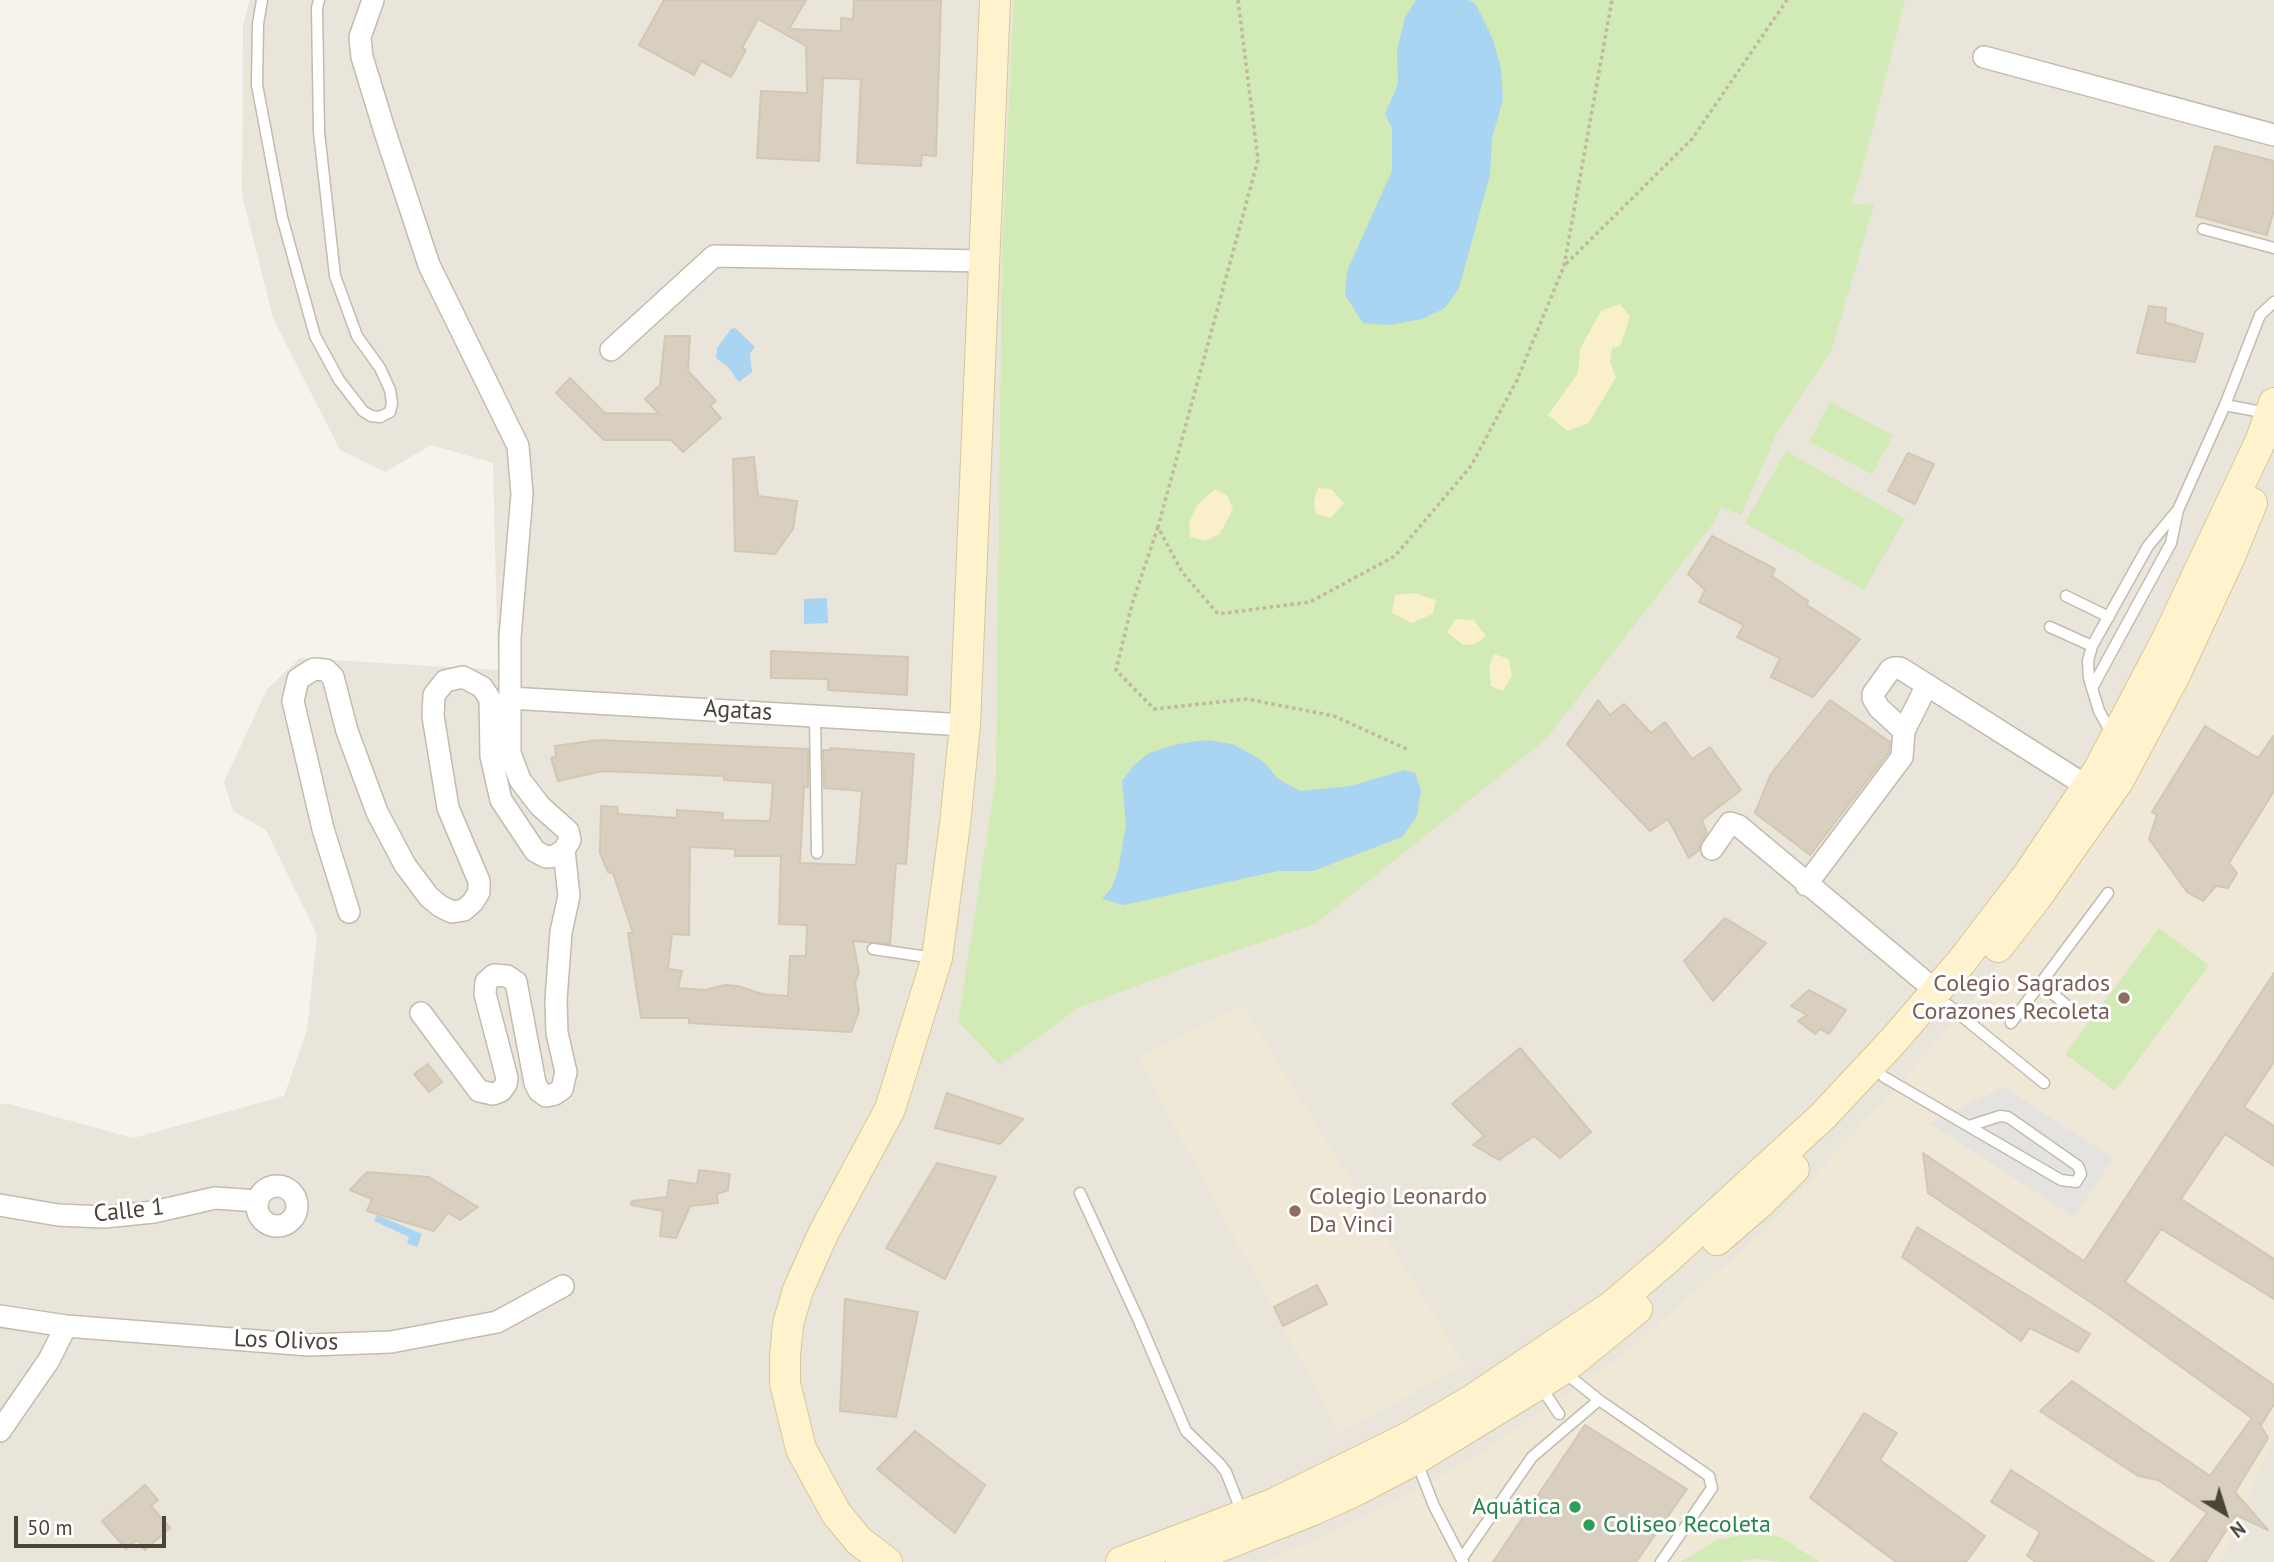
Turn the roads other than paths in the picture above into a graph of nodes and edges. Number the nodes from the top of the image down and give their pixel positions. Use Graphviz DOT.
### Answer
graph roads {
  1 [pos="262,0"];
  2 [pos="319,0"];
  3 [pos="373,0"];
  4 [pos="995,0"];
  5 [pos="1984,57"];
  6 [pos="2274,135"];
  7 [pos="2203,229"];
  8 [pos="2274,248"];
  9 [pos="984,261"];
  10 [pos="2274,302"];
  11 [pos="611,350"];
  12 [pos="2225,405"];
  13 [pos="2273,410"];
  14 [pos="2269,448"];
  15 [pos="2178,510"];
  16 [pos="2066,596"];
  17 [pos="2109,617"];
  18 [pos="2050,627"];
  19 [pos="2092,646"];
  20 [pos="1927,685"];
  21 [pos="2092,688"];
  22 [pos="510,698"];
  23 [pos="815,715"];
  24 [pos="965,724"];
  25 [pos="1904,731"];
  26 [pos="2115,740"];
  27 [pos="2088,787"];
  28 [pos="1712,849"];
  29 [pos="564,850"];
  30 [pos="817,853"];
  31 [pos="1807,885"];
  32 [pos="2108,893"];
  33 [pos="349,912"];
  34 [pos="873,949"];
  35 [pos="937,958"];
  36 [pos="2040,984"];
  37 [pos="1942,998"];
  38 [pos="421,1013"];
  39 [pos="2078,1015"];
  40 [pos="2011,1023"];
  41 [pos="1884,1077"];
  42 [pos="2044,1083"];
  43 [pos="1969,1126"];
  44 [pos="1080,1193"];
  45 [pos="257,1201"];
  46 [pos="0,1205"];
  47 [pos="563,1286"];
  48 [pos="0,1316"];
  49 [pos="66,1326"];
  50 [pos="1551,1377"];
  51 [pos="1599,1400"];
  52 [pos="1563,1421"];
  53 [pos="0,1431"];
  54 [pos="1416,1460"];
  55 [pos="1240,1528"];
  56 [pos="1462,1560"];
  57 [pos="887,1562"];
  58 [pos="1124,1562"];
  59 [pos="1181,1562"];
  60 [pos="1202,1562"];
  61 [pos="1661,1562"];
  1 -- 2 [label="lane"];
  3 -- 22 [label="street"];
  4 -- 9 [label="main road"];
  5 -- 6 [label="street"];
  7 -- 8 [label="lane"];
  9 -- 11 [label="street"];
  9 -- 24 [label="main road"];
  10 -- 12 [label="lane"];
  12 -- 13 [label="lane"];
  12 -- 15 [label="lane"];
  13 -- 14 [label="main road"];
  14 -- 26 [label="main road"];
  14 -- 37 [label="main road"];
  15 -- 17 [label="lane"];
  15 -- 21 [label="lane"];
  16 -- 17 [label="lane"];
  17 -- 19 [label="lane"];
  18 -- 19 [label="lane"];
  19 -- 21 [label="lane"];
  20 -- 25 [label="street"];
  20 -- 25 [label="street"];
  20 -- 27 [label="street"];
  21 -- 26 [label="lane"];
  22 -- 23 [label="street, Agatas"];
  22 -- 29 [label="street"];
  23 -- 24 [label="street, Agatas"];
  23 -- 30 [label="lane"];
  24 -- 35 [label="main road"];
  25 -- 31 [label="street"];
  26 -- 27 [label="main road"];
  27 -- 37 [label="main road"];
  28 -- 31 [label="street"];
  29 -- 33 [label="street"];
  29 -- 38 [label="street"];
  31 -- 37 [label="street"];
  32 -- 36 [label="lane"];
  34 -- 35 [label="lane"];
  35 -- 57 [label="main road"];
  36 -- 39 [label="lane"];
  36 -- 40 [label="lane"];
  37 -- 41 [label="main road"];
  37 -- 42 [label="lane"];
  37 -- 55 [label="main road"];
  41 -- 43 [label="lane"];
  41 -- 50 [label="main road"];
  43 -- 43 [label="lane"];
  44 -- 55 [label="lane"];
  45 -- 46 [label="street, Calle 1"];
  47 -- 49 [label="street, Los Olivos"];
  48 -- 49 [label="street, Los Olivos"];
  49 -- 53 [label="street"];
  50 -- 51 [label="lane"];
  50 -- 52 [label="lane"];
  50 -- 54 [label="main road"];
  51 -- 52 [label="lane"];
  51 -- 61 [label="lane"];
  52 -- 56 [label="lane"];
  54 -- 55 [label="main road"];
  54 -- 56 [label="lane"];
  55 -- 58 [label="main road"];
  55 -- 59 [label="main road"];
  55 -- 60 [label="main road"];
}
